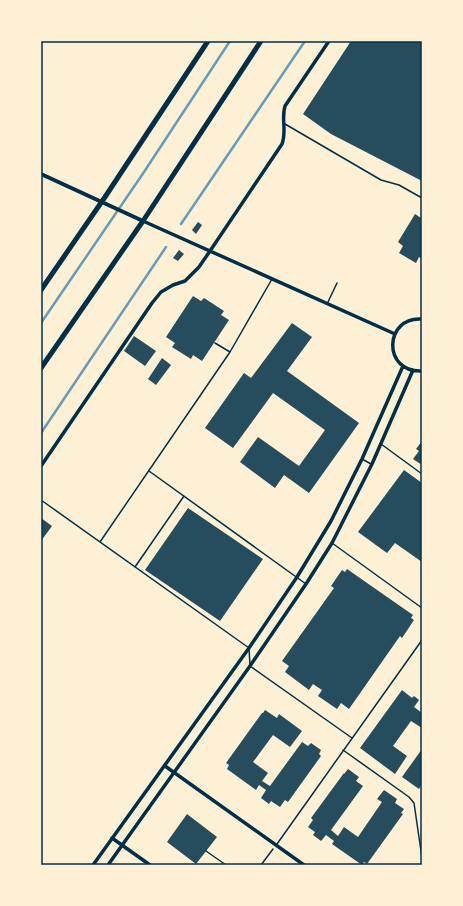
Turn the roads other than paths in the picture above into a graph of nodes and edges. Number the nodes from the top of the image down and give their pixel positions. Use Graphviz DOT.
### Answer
graph roads {
  1 [pos="208,41"];
  2 [pos="261,41"];
  3 [pos="329,41"];
  4 [pos="283,123"];
  5 [pos="41,174"];
  6 [pos="422,198"];
  7 [pos="101,202"];
  8 [pos="143,221"];
  9 [pos="210,251"];
  10 [pos="272,279"];
  11 [pos="337,283"];
  12 [pos="41,290"];
  13 [pos="327,304"];
  14 [pos="422,319"];
  15 [pos="395,334"];
  16 [pos="214,343"];
  17 [pos="230,352"];
  18 [pos="404,366"];
  19 [pos="41,368"];
  20 [pos="413,370"];
  21 [pos="422,371"];
  22 [pos="381,444"];
  23 [pos="362,459"];
  24 [pos="372,464"];
  25 [pos="41,466"];
  26 [pos="148,470"];
  27 [pos="422,474"];
  28 [pos="184,496"];
  29 [pos="41,500"];
  30 [pos="100,542"];
  31 [pos="332,543"];
  32 [pos="135,567"];
  33 [pos="297,577"];
  34 [pos="306,584"];
  35 [pos="422,608"];
  36 [pos="422,640"];
  37 [pos="249,648"];
  38 [pos="250,666"];
  39 [pos="352,738"];
  40 [pos="343,750"];
  41 [pos="165,766"];
  42 [pos="174,772"];
  43 [pos="112,838"];
  44 [pos="122,845"];
  45 [pos="276,845"];
  46 [pos="422,858"];
  47 [pos="93,865"];
  48 [pos="108,865"];
  49 [pos="150,865"];
  50 [pos="304,865"];
  1 -- 7 [label="main road"];
  2 -- 8 [label="main road"];
  3 -- 4 [label="street"];
  4 -- 6 [label="lane"];
  4 -- 9 [label="street"];
  5 -- 7 [label="street"];
  7 -- 8 [label="street"];
  7 -- 12 [label="main road"];
  8 -- 9 [label="street"];
  8 -- 19 [label="main road"];
  9 -- 10 [label="street"];
  9 -- 25 [label="street"];
  10 -- 13 [label="street"];
  10 -- 17 [label="lane"];
  11 -- 13 [label="lane"];
  13 -- 15 [label="street"];
  14 -- 15 [label="street"];
  15 -- 18 [label="street"];
  16 -- 17 [label="lane"];
  17 -- 26 [label="lane"];
  18 -- 20 [label="street"];
  18 -- 23 [label="street"];
  20 -- 21 [label="street"];
  20 -- 22 [label="street"];
  22 -- 24 [label="street"];
  22 -- 27 [label="lane"];
  23 -- 24 [label="lane"];
  23 -- 33 [label="street"];
  24 -- 31 [label="street"];
  26 -- 28 [label="lane"];
  26 -- 30 [label="lane"];
  28 -- 32 [label="lane"];
  28 -- 33 [label="lane"];
  29 -- 30 [label="lane"];
  30 -- 32 [label="lane"];
  31 -- 34 [label="street"];
  31 -- 35 [label="lane"];
  32 -- 37 [label="lane"];
  33 -- 34 [label="lane"];
  33 -- 37 [label="street"];
  34 -- 38 [label="street"];
  36 -- 39 [label="lane"];
  37 -- 38 [label="lane"];
  37 -- 41 [label="street"];
  38 -- 39 [label="lane"];
  38 -- 42 [label="street"];
  39 -- 40 [label="lane"];
  40 -- 45 [label="lane"];
  40 -- 46 [label="lane"];
  41 -- 42 [label="street"];
  41 -- 43 [label="street"];
  42 -- 44 [label="street"];
  42 -- 45 [label="street"];
  43 -- 44 [label="street"];
  43 -- 47 [label="street"];
  44 -- 48 [label="street"];
  44 -- 49 [label="street"];
  45 -- 50 [label="street"];
}
